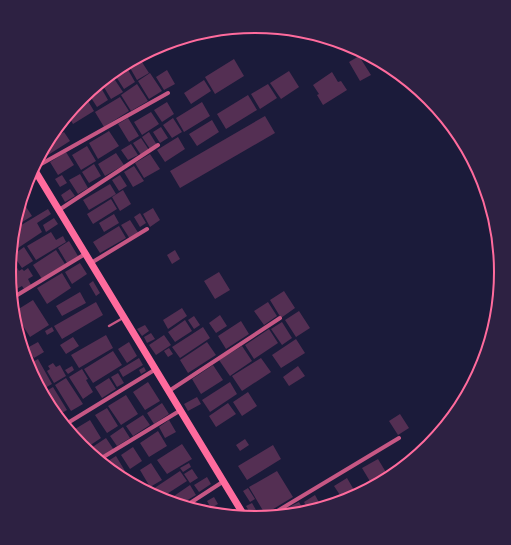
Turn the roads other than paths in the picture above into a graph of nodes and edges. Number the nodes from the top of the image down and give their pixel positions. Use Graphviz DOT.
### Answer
graph roads {
  1 [pos="168,93"];
  2 [pos="158,146"];
  3 [pos="43,163"];
  4 [pos="38,174"];
  5 [pos="59,210"];
  6 [pos="147,230"];
  7 [pos="85,254"];
  8 [pos="90,263"];
  9 [pos="17,295"];
  10 [pos="123,318"];
  11 [pos="280,318"];
  12 [pos="109,326"];
  13 [pos="156,369"];
  14 [pos="169,391"];
  15 [pos="181,410"];
  16 [pos="69,422"];
  17 [pos="399,438"];
  18 [pos="103,457"];
  19 [pos="224,481"];
  20 [pos="190,503"];
  21 [pos="242,511"];
  22 [pos="278,511"];
  1 -- 3 [label="street"];
  2 -- 5 [label="street"];
  4 -- 5 [label="main road"];
  5 -- 7 [label="main road"];
  6 -- 8 [label="street"];
  7 -- 8 [label="main road"];
  7 -- 9 [label="street"];
  8 -- 10 [label="main road"];
  10 -- 12 [label="lane"];
  10 -- 13 [label="main road"];
  11 -- 14 [label="street"];
  13 -- 14 [label="main road"];
  13 -- 16 [label="street"];
  14 -- 15 [label="main road"];
  15 -- 18 [label="street"];
  15 -- 19 [label="main road"];
  17 -- 22 [label="street"];
  19 -- 20 [label="street"];
  19 -- 21 [label="main road"];
}
